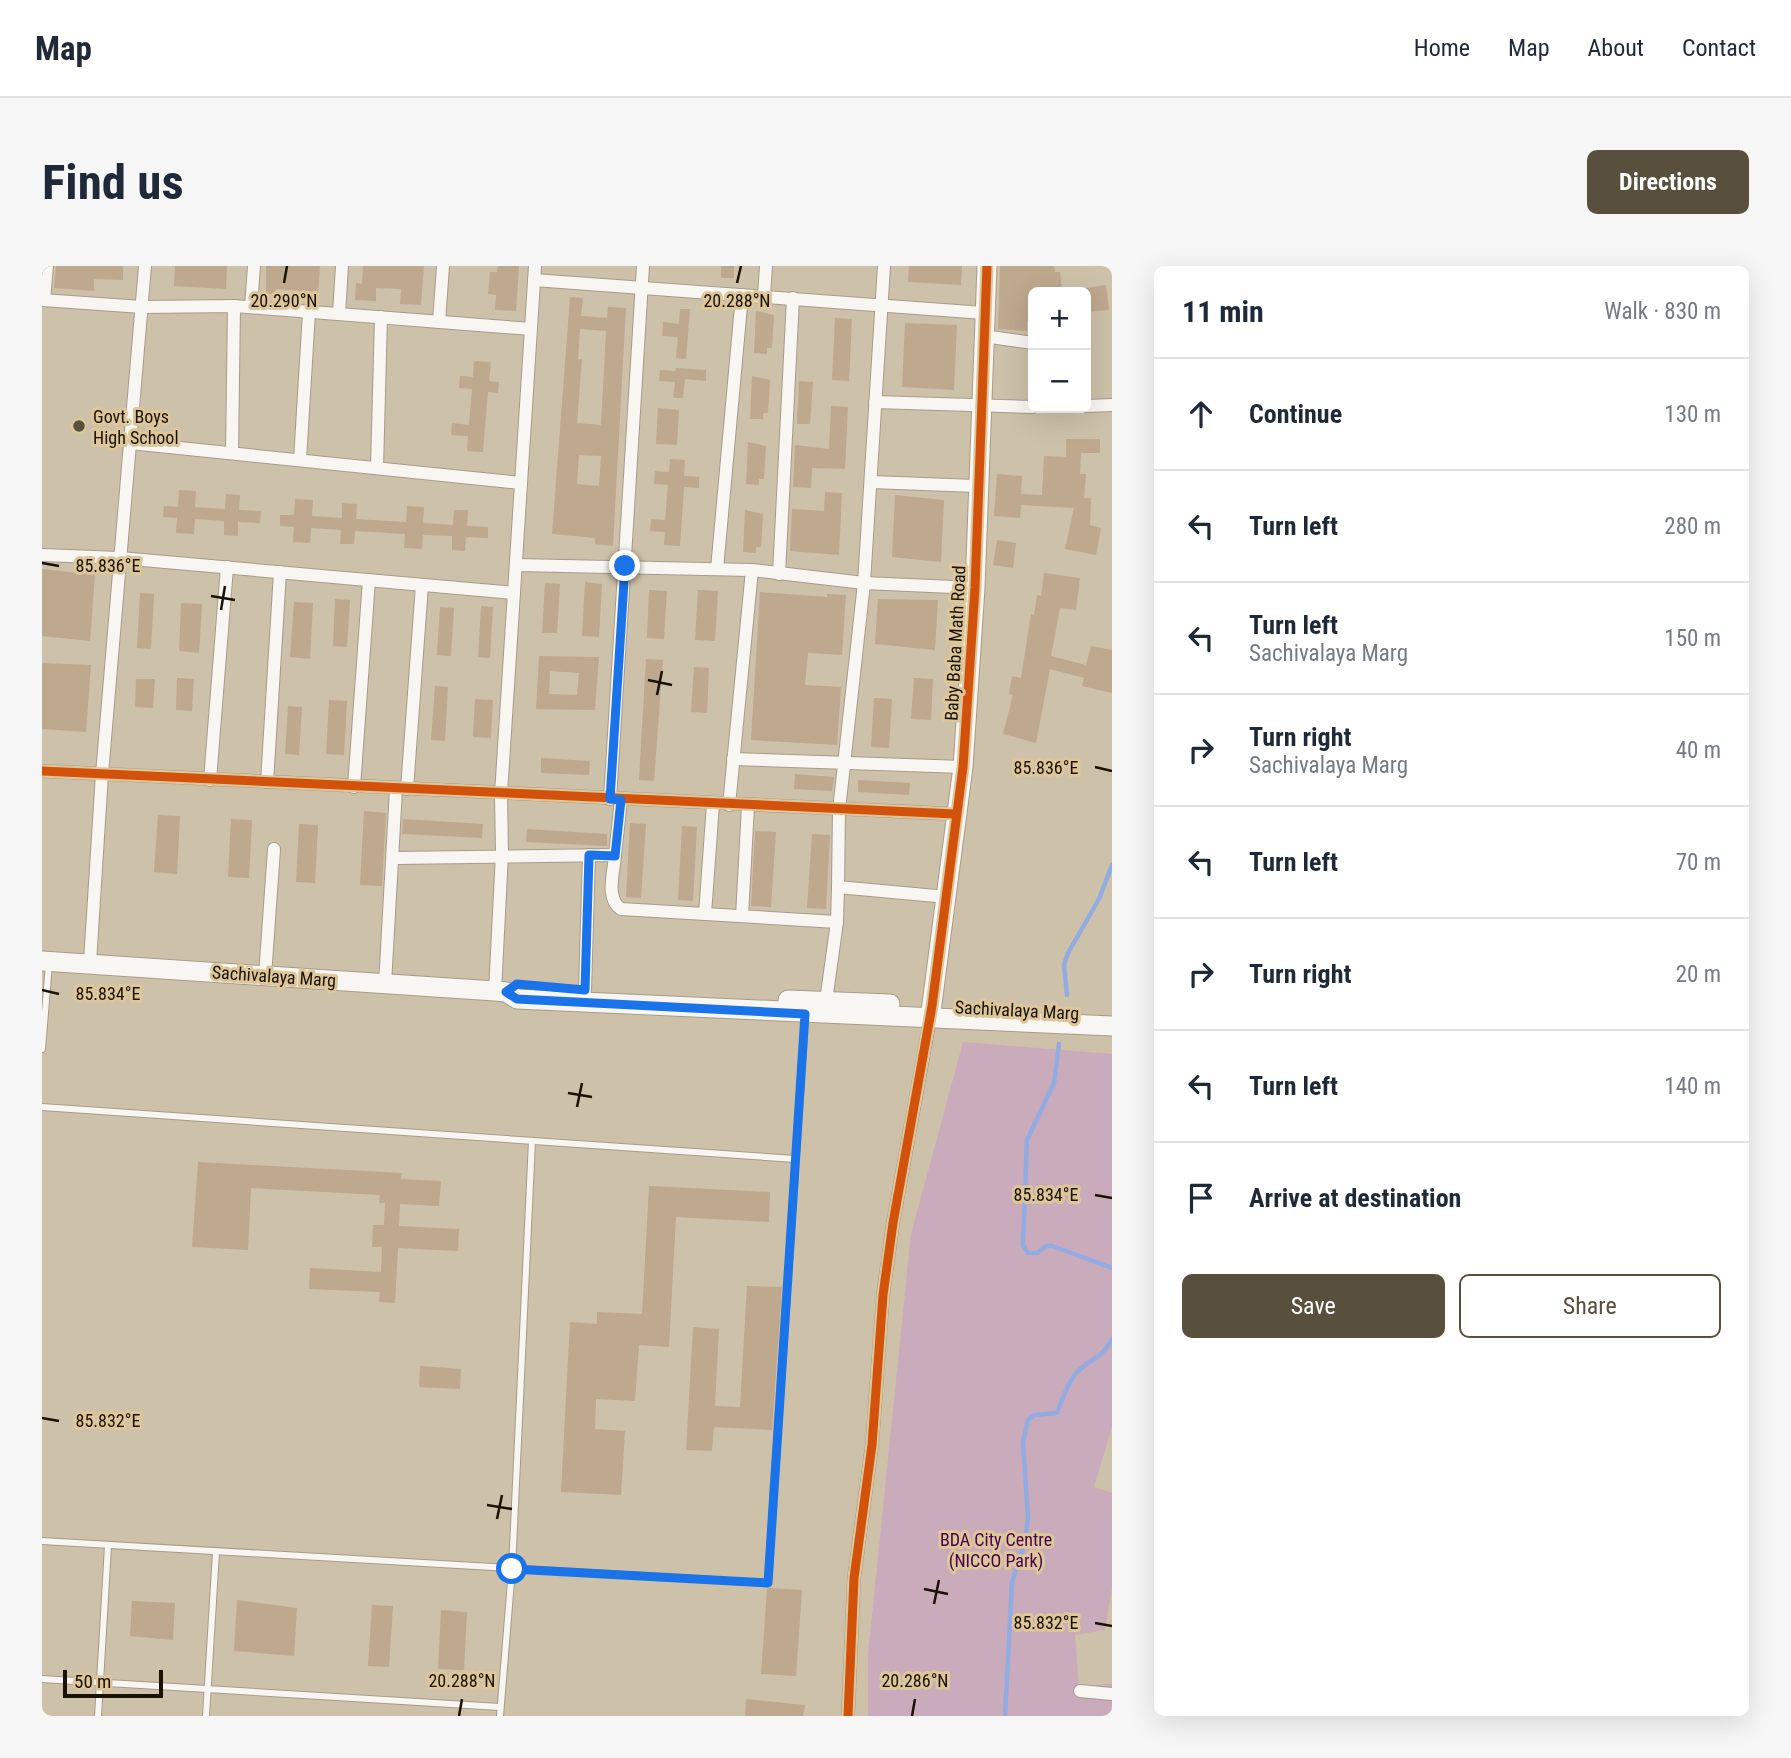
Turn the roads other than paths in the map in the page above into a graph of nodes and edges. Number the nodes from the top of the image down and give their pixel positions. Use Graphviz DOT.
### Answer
graph roads {
  1 [pos="47,266"];
  2 [pos="145,266"];
  3 [pos="254,266"];
  4 [pos="342,266"];
  5 [pos="443,266"];
  6 [pos="535,266"];
  7 [pos="643,266"];
  8 [pos="766,266"];
  9 [pos="884,266"];
  10 [pos="987,266"];
  11 [pos="534,280"];
  12 [pos="642,288"];
  13 [pos="742,295"];
  14 [pos="765,296"];
  15 [pos="793,299"];
  16 [pos="43,300"];
  17 [pos="881,305"];
  18 [pos="234,306"];
  19 [pos="142,307"];
  20 [pos="251,307"];
  21 [pos="309,312"];
  22 [pos="984,313"];
  23 [pos="339,314"];
  24 [pos="381,317"];
  25 [pos="439,322"];
  26 [pos="531,329"];
  27 [pos="983,336"];
  28 [pos="1028,342"];
  29 [pos="875,402"];
  30 [pos="1112,405"];
  31 [pos="1091,406"];
  32 [pos="982,407"];
  33 [pos="1028,407"];
  34 [pos="130,443"];
  35 [pos="233,453"];
  36 [pos="300,460"];
  37 [pos="377,468"];
  38 [pos="871,482"];
  39 [pos="521,483"];
  40 [pos="976,486"];
  41 [pos="42,555"];
  42 [pos="120,558"];
  43 [pos="516,565"];
  44 [pos="625,566"];
  45 [pos="227,567"];
  46 [pos="717,569"];
  47 [pos="752,570"];
  48 [pos="280,572"];
  49 [pos="779,574"];
  50 [pos="369,580"];
  51 [pos="864,583"];
  52 [pos="422,584"];
  53 [pos="975,588"];
  54 [pos="514,593"];
  55 [pos="733,759"];
  56 [pos="845,761"];
  57 [pos="963,767"];
  58 [pos="42,771"];
  59 [pos="102,774"];
  60 [pos="210,779"];
  61 [pos="267,782"];
  62 [pos="354,787"];
  63 [pos="402,789"];
  64 [pos="500,794"];
  65 [pos="615,799"];
  66 [pos="713,804"];
  67 [pos="729,805"];
  68 [pos="748,806"];
  69 [pos="839,810"];
  70 [pos="955,814"];
  71 [pos="274,849"];
  72 [pos="502,854"];
  73 [pos="589,855"];
  74 [pos="615,856"];
  75 [pos="394,858"];
  76 [pos="838,887"];
  77 [pos="947,897"];
  78 [pos="705,914"];
  79 [pos="742,916"];
  80 [pos="837,922"];
  81 [pos="46,961"];
  82 [pos="90,962"];
  83 [pos="265,976"];
  84 [pos="385,984"];
  85 [pos="585,990"];
  86 [pos="500,991"];
  87 [pos="826,1001"];
  88 [pos="931,1013"];
  89 [pos="805,1014"];
  90 [pos="1112,1014"];
  91 [pos="1112,1026"];
  92 [pos="42,1049"];
  93 [pos="42,1107"];
  94 [pos="533,1141"];
  95 [pos="795,1159"];
  96 [pos="42,1541"];
  97 [pos="108,1546"];
  98 [pos="216,1552"];
  99 [pos="512,1569"];
  100 [pos="42,1679"];
  101 [pos="100,1682"];
  102 [pos="208,1688"];
  103 [pos="1080,1690"];
  104 [pos="1112,1694"];
  105 [pos="500,1707"];
  106 [pos="98,1716"];
  107 [pos="206,1716"];
  108 [pos="500,1716"];
  109 [pos="848,1716"];
  1 -- 16 [label="street"];
  2 -- 19 [label="street"];
  3 -- 20 [label="street"];
  4 -- 23 [label="street"];
  5 -- 25 [label="street"];
  6 -- 11 [label="street"];
  7 -- 12 [label="street"];
  8 -- 14 [label="street"];
  9 -- 17 [label="street"];
  10 -- 22 [label="main road, Baby Baba Math Road"];
  11 -- 12 [label="street"];
  11 -- 26 [label="street"];
  12 -- 13 [label="street"];
  12 -- 44 [label="street"];
  13 -- 14 [label="street"];
  13 -- 46 [label="street"];
  14 -- 15 [label="street"];
  15 -- 17 [label="street"];
  15 -- 49 [label="street"];
  16 -- 19 [label="street"];
  17 -- 22 [label="street"];
  17 -- 29 [label="street"];
  18 -- 19 [label="street"];
  18 -- 20 [label="street"];
  18 -- 35 [label="street"];
  19 -- 34 [label="street"];
  20 -- 21 [label="street"];
  21 -- 23 [label="street"];
  21 -- 36 [label="street"];
  22 -- 27 [label="main road, Baby Baba Math Road"];
  23 -- 24 [label="street"];
  24 -- 25 [label="street"];
  24 -- 37 [label="street"];
  25 -- 26 [label="street"];
  26 -- 39 [label="street"];
  27 -- 28 [label="street"];
  27 -- 32 [label="main road, Baby Baba Math Road"];
  29 -- 32 [label="street"];
  29 -- 38 [label="street"];
  30 -- 31 [label="street"];
  32 -- 33 [label="street"];
  32 -- 40 [label="main road, Baby Baba Math Road"];
  34 -- 35 [label="street"];
  34 -- 42 [label="street"];
  35 -- 36 [label="street"];
  36 -- 37 [label="street"];
  37 -- 39 [label="street"];
  38 -- 40 [label="street"];
  38 -- 51 [label="street"];
  39 -- 43 [label="street"];
  40 -- 53 [label="main road, Baby Baba Math Road"];
  41 -- 42 [label="street"];
  42 -- 45 [label="street"];
  42 -- 59 [label="street"];
  43 -- 44 [label="street"];
  43 -- 54 [label="street"];
  44 -- 46 [label="street"];
  44 -- 65 [label="street"];
  45 -- 48 [label="street"];
  45 -- 60 [label="street"];
  46 -- 47 [label="street"];
  47 -- 49 [label="street"];
  47 -- 55 [label="street"];
  48 -- 50 [label="street"];
  48 -- 61 [label="street"];
  49 -- 51 [label="street"];
  50 -- 52 [label="street"];
  50 -- 62 [label="street"];
  51 -- 53 [label="street"];
  51 -- 56 [label="street"];
  52 -- 54 [label="street"];
  52 -- 63 [label="street"];
  53 -- 57 [label="main road, Baby Baba Math Road"];
  54 -- 64 [label="street"];
  55 -- 56 [label="street"];
  55 -- 67 [label="street"];
  56 -- 57 [label="street"];
  56 -- 69 [label="street"];
  57 -- 70 [label="main road, Baby Baba Math Road"];
  58 -- 59 [label="street"];
  59 -- 60 [label="street"];
  59 -- 82 [label="street"];
  60 -- 61 [label="street"];
  61 -- 62 [label="street"];
  62 -- 63 [label="street"];
  63 -- 64 [label="street"];
  63 -- 75 [label="street"];
  64 -- 65 [label="street"];
  64 -- 72 [label="street"];
  65 -- 66 [label="street"];
  65 -- 74 [label="street"];
  66 -- 67 [label="street"];
  66 -- 78 [label="street"];
  67 -- 68 [label="street"];
  68 -- 69 [label="street"];
  68 -- 79 [label="street"];
  69 -- 70 [label="street"];
  69 -- 76 [label="street"];
  70 -- 77 [label="main road, Baby Baba Math Road"];
  71 -- 83 [label="street"];
  72 -- 73 [label="street"];
  72 -- 75 [label="street"];
  72 -- 86 [label="street"];
  73 -- 74 [label="street"];
  73 -- 85 [label="street"];
  74 -- 78 [label="street"];
  75 -- 84 [label="street"];
  76 -- 77 [label="street"];
  76 -- 80 [label="street"];
  77 -- 88 [label="main road, Baby Baba Math Road"];
  78 -- 79 [label="street"];
  79 -- 80 [label="street"];
  80 -- 87 [label="street"];
  81 -- 82 [label="main road, Sachivalaya Marg"];
  81 -- 92 [label="lane"];
  82 -- 83 [label="main road, Sachivalaya Marg"];
  83 -- 84 [label="main road, Sachivalaya Marg"];
  84 -- 86 [label="main road, Sachivalaya Marg"];
  85 -- 86 [label="main road, Sachivalaya Marg"];
  85 -- 87 [label="main road, Sachivalaya Marg"];
  86 -- 89 [label="main road, Sachivalaya Marg"];
  87 -- 88 [label="main road, Sachivalaya Marg"];
  88 -- 89 [label="main road, Sachivalaya Marg"];
  88 -- 90 [label="main road, Sachivalaya Marg"];
  88 -- 91 [label="main road, Sachivalaya Marg"];
  88 -- 109 [label="street"];
  89 -- 95 [label="lane"];
  93 -- 94 [label="lane"];
  94 -- 95 [label="lane"];
  94 -- 99 [label="lane"];
  95 -- 99 [label="lane"];
  96 -- 97 [label="lane"];
  97 -- 98 [label="lane"];
  97 -- 101 [label="lane"];
  98 -- 99 [label="lane"];
  98 -- 102 [label="lane"];
  99 -- 105 [label="lane"];
  100 -- 101 [label="lane"];
  101 -- 102 [label="lane"];
  101 -- 106 [label="lane"];
  102 -- 105 [label="lane"];
  102 -- 107 [label="lane"];
  103 -- 104 [label="street"];
  105 -- 108 [label="lane"];
}
